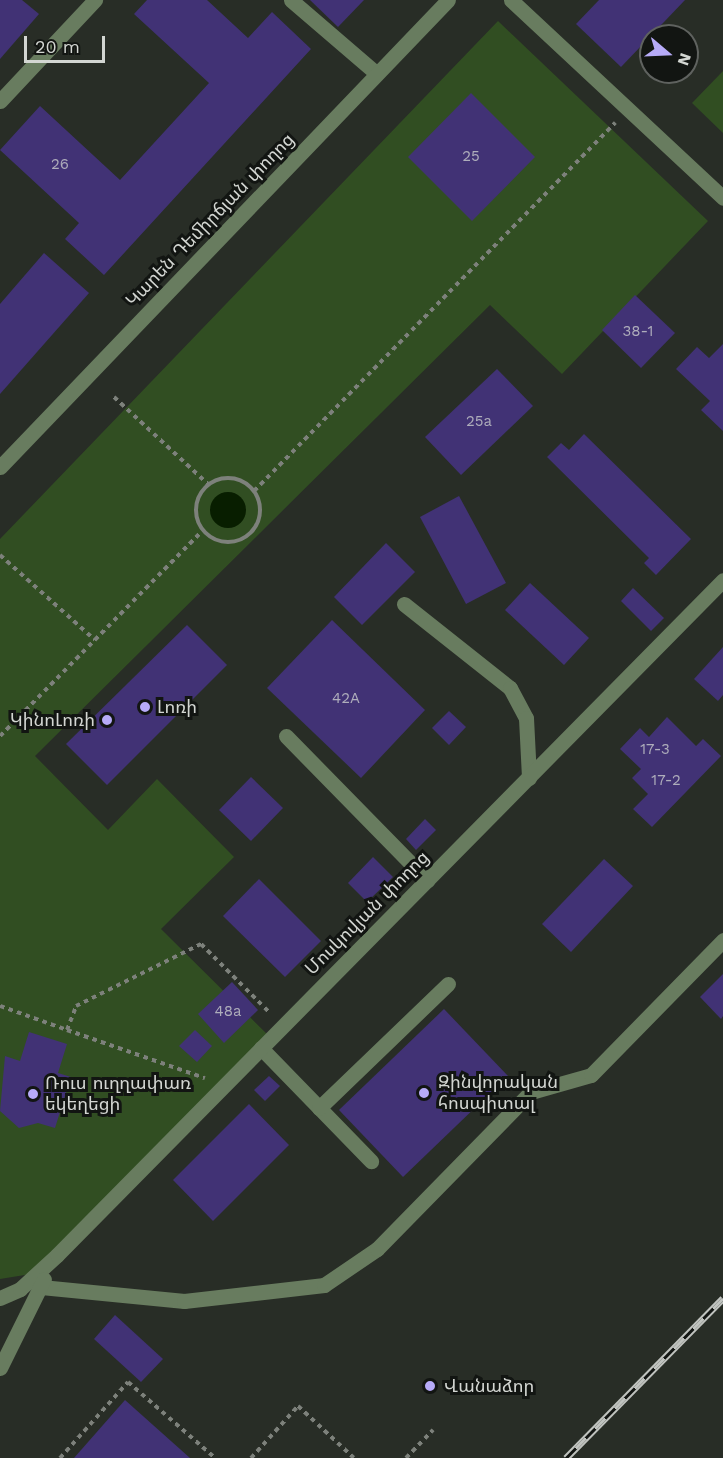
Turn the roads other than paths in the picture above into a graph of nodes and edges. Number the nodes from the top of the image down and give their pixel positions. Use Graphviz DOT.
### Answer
graph roads {
  1 [pos="95,0"];
  2 [pos="291,0"];
  3 [pos="448,0"];
  4 [pos="511,0"];
  5 [pos="377,74"];
  6 [pos="0,101"];
  7 [pos="723,198"];
  8 [pos="0,466"];
  9 [pos="723,580"];
  10 [pos="404,604"];
  11 [pos="286,735"];
  12 [pos="529,778"];
  13 [pos="427,880"];
  14 [pos="723,940"];
  15 [pos="448,984"];
  16 [pos="261,1048"];
  17 [pos="318,1107"];
  18 [pos="371,1161"];
  19 [pos="39,1280"];
  20 [pos="0,1298"];
  21 [pos="0,1368"];
  1 -- 6 [label="street"];
  2 -- 5 [label="street"];
  3 -- 5 [label="street, Կարեն Դեմիրճյան փողոց"];
  4 -- 7 [label="street"];
  5 -- 8 [label="street, Կարեն Դեմիրճյան փողոց"];
  9 -- 12 [label="street, Մոսկովյան փողոց"];
  10 -- 12 [label="street"];
  11 -- 13 [label="street"];
  12 -- 13 [label="street, Մոսկովյան փողոց"];
  13 -- 16 [label="street, Մոսկովյան փողոց"];
  14 -- 19 [label="street"];
  15 -- 17 [label="street"];
  16 -- 17 [label="street"];
  16 -- 19 [label="street, Մոսկովյան փողոց"];
  17 -- 18 [label="street"];
  19 -- 20 [label="street"];
  19 -- 21 [label="street"];
}
